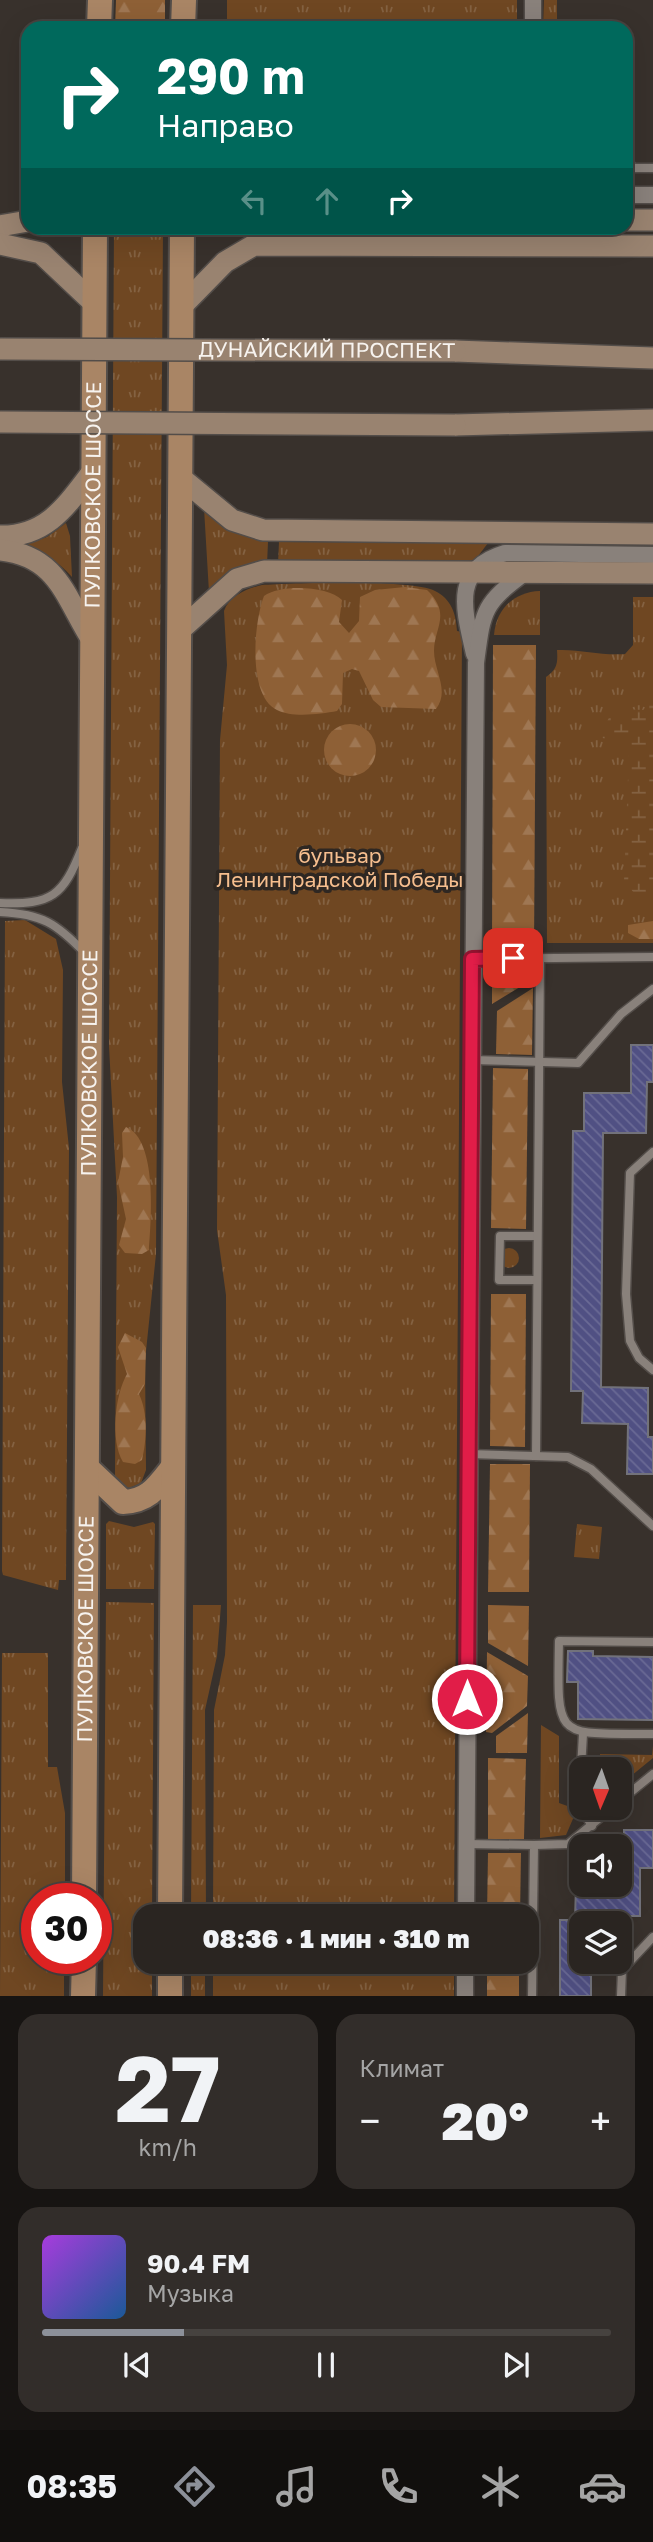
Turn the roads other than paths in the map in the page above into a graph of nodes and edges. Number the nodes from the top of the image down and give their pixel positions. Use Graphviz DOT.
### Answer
graph roads {
  1 [pos="100,0"];
  2 [pos="184,0"];
  3 [pos="533,0"];
  4 [pos="99,21"];
  5 [pos="183,21"];
  6 [pos="533,21"];
  7 [pos="633,166"];
  8 [pos="653,167"];
  9 [pos="633,195"];
  10 [pos="653,195"];
  11 [pos="633,220"];
  12 [pos="653,220"];
  13 [pos="21,222"];
  14 [pos="0,226"];
  15 [pos="95,235"];
  16 [pos="182,235"];
  17 [pos="0,244"];
  18 [pos="653,246"];
  19 [pos="94,303"];
  20 [pos="181,307"];
  21 [pos="0,349"];
  22 [pos="653,352"];
  23 [pos="617,357"];
  24 [pos="653,358"];
  25 [pos="653,421"];
  26 [pos="0,422"];
  27 [pos="93,471"];
  28 [pos="180,477"];
  29 [pos="653,534"];
  30 [pos="0,536"];
  31 [pos="0,550"];
  32 [pos="653,555"];
  33 [pos="471,571"];
  34 [pos="526,572"];
  35 [pos="422,573"];
  36 [pos="653,573"];
  37 [pos="465,603"];
  38 [pos="179,631"];
  39 [pos="92,640"];
  40 [pos="476,663"];
  41 [pos="91,826"];
  42 [pos="0,903"];
  43 [pos="0,912"];
  44 [pos="653,957"];
  45 [pos="90,958"];
  46 [pos="540,958"];
  47 [pos="472,959"];
  48 [pos="653,989"];
  49 [pos="472,1060"];
  50 [pos="539,1062"];
  51 [pos="653,1152"];
  52 [pos="537,1236"];
  53 [pos="537,1280"];
  54 [pos="653,1370"];
  55 [pos="469,1454"];
  56 [pos="536,1456"];
  57 [pos="87,1468"];
  58 [pos="173,1468"];
  59 [pos="653,1526"];
  60 [pos="653,1642"];
  61 [pos="583,1734"];
  62 [pos="653,1734"];
  63 [pos="582,1757"];
  64 [pos="653,1774"];
  65 [pos="632,1791"];
  66 [pos="589,1820"];
  67 [pos="599,1820"];
  68 [pos="592,1826"];
  69 [pos="466,1844"];
  70 [pos="534,1845"];
  71 [pos="84,1883"];
  72 [pos="170,1904"];
  73 [pos="466,1904"];
  74 [pos="653,1937"];
  75 [pos="83,1974"];
  76 [pos="170,1974"];
  77 [pos="466,1974"];
  78 [pos="83,1996"];
  79 [pos="170,1996"];
  80 [pos="465,1996"];
  81 [pos="532,1996"];
  82 [pos="621,1996"];
  1 -- 4 [label="main road"];
  2 -- 5 [label="main road"];
  3 -- 6 [label="street"];
  7 -- 8 [label="lane"];
  9 -- 10 [label="street"];
  11 -- 12 [label="main road"];
  13 -- 14 [label="main road"];
  15 -- 19 [label="main road, ПУЛКОВСКОЕ ШОССЕ"];
  16 -- 20 [label="main road"];
  17 -- 19 [label="main road"];
  18 -- 20 [label="main road"];
  19 -- 27 [label="main road, ПУЛКОВСКОЕ ШОССЕ"];
  20 -- 28 [label="main road"];
  21 -- 23 [label="main road, ДУНАЙСКИЙ ПРОСПЕКТ, bridge"];
  22 -- 23 [label="main road"];
  23 -- 24 [label="main road, ДУНАЙСКИЙ ПРОСПЕКТ"];
  25 -- 26 [label="main road, bridge"];
  27 -- 30 [label="main road"];
  27 -- 39 [label="main road, ПУЛКОВСКОЕ ШОССЕ"];
  28 -- 29 [label="main road"];
  28 -- 38 [label="main road"];
  31 -- 39 [label="main road"];
  32 -- 33 [label="street"];
  33 -- 34 [label="main road"];
  33 -- 35 [label="main road"];
  33 -- 37 [label="street"];
  34 -- 36 [label="main road"];
  34 -- 40 [label="street"];
  35 -- 37 [label="street"];
  35 -- 38 [label="main road"];
  37 -- 40 [label="street"];
  38 -- 58 [label="main road"];
  39 -- 41 [label="main road, ПУЛКОВСКОЕ ШОССЕ"];
  40 -- 47 [label="street"];
  41 -- 42 [label="lane"];
  41 -- 45 [label="main road, ПУЛКОВСКОЕ ШОССЕ"];
  43 -- 45 [label="lane"];
  44 -- 46 [label="lane"];
  45 -- 57 [label="main road, ПУЛКОВСКОЕ ШОССЕ"];
  46 -- 47 [label="lane"];
  46 -- 50 [label="lane"];
  47 -- 49 [label="street"];
  48 -- 50 [label="lane"];
  49 -- 50 [label="lane"];
  49 -- 55 [label="street"];
  50 -- 52 [label="lane"];
  51 -- 54 [label="lane"];
  52 -- 53 [label="lane"];
  52 -- 53 [label="lane"];
  53 -- 56 [label="lane"];
  55 -- 56 [label="lane"];
  55 -- 69 [label="street"];
  56 -- 59 [label="lane"];
  57 -- 58 [label="main road"];
  57 -- 71 [label="main road, ПУЛКОВСКОЕ ШОССЕ"];
  58 -- 72 [label="main road"];
  60 -- 61 [label="lane"];
  61 -- 62 [label="lane"];
  61 -- 63 [label="lane"];
  64 -- 65 [label="lane"];
  66 -- 68 [label="lane"];
  67 -- 68 [label="lane"];
  68 -- 70 [label="lane"];
  69 -- 70 [label="lane"];
  69 -- 73 [label="street"];
  70 -- 81 [label="lane"];
  74 -- 82 [label="lane"];
  75 -- 78 [label="main road"];
  76 -- 79 [label="main road"];
  77 -- 80 [label="street"];
}
